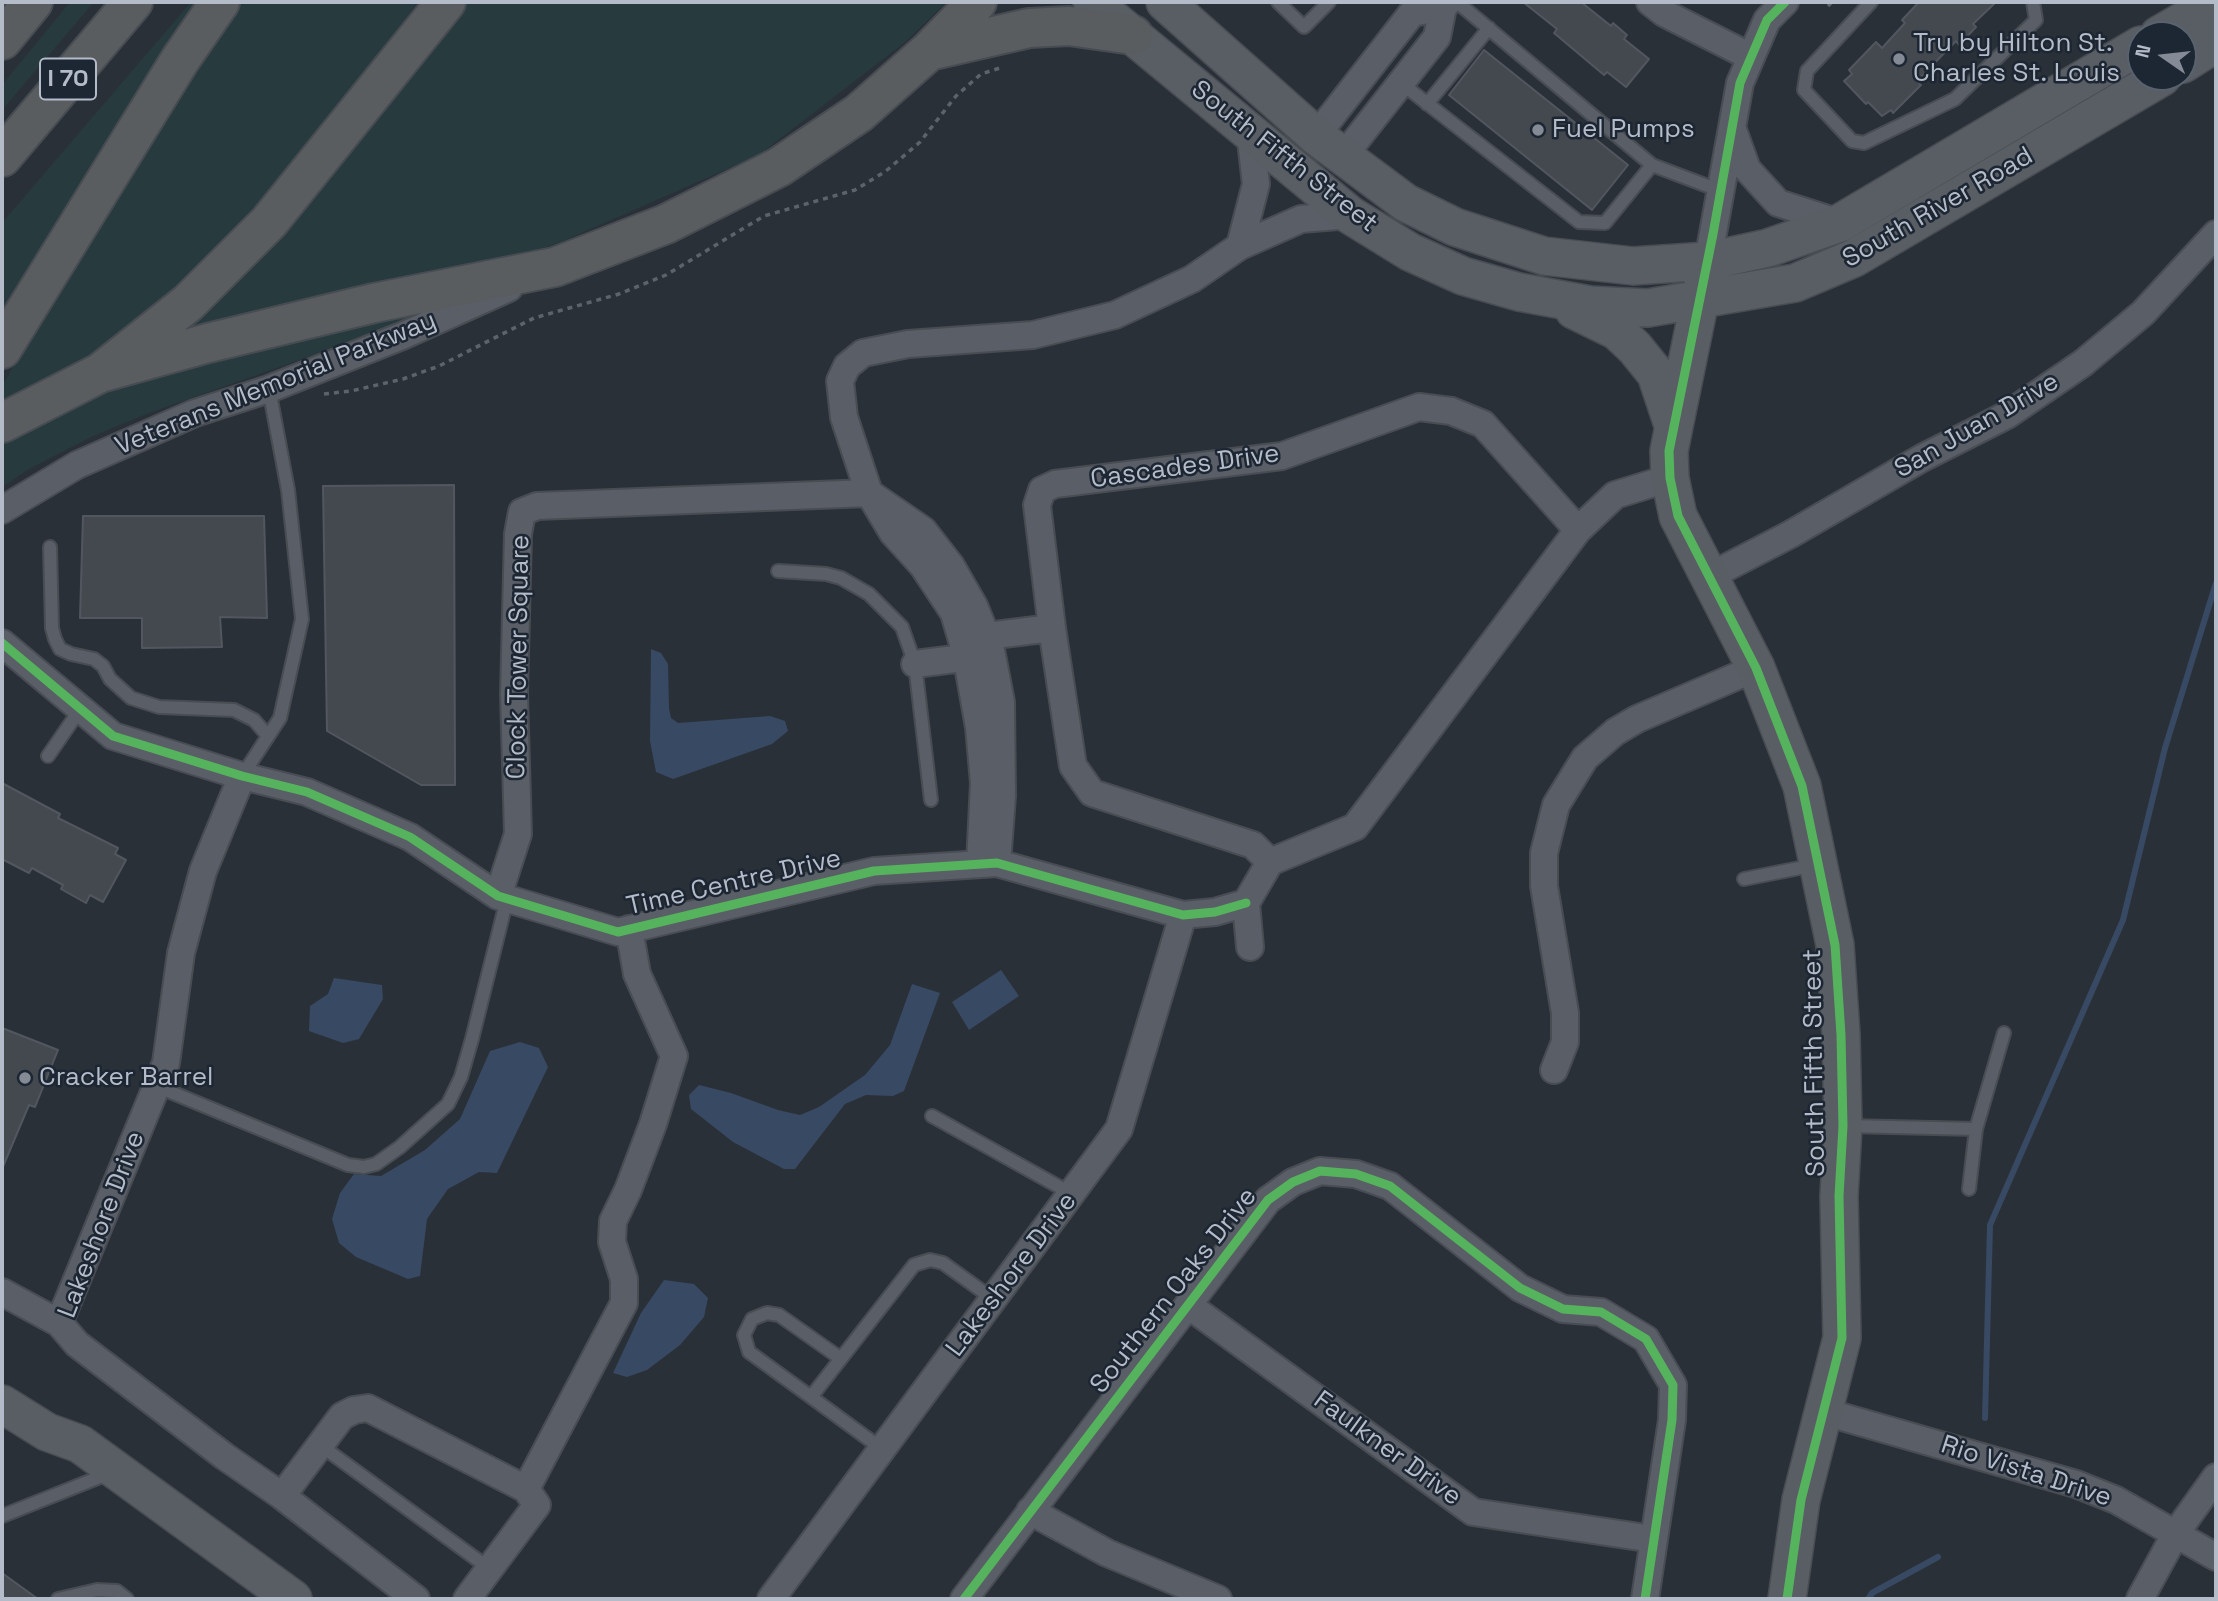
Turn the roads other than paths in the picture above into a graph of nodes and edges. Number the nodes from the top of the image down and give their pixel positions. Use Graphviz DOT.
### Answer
graph roads {
  1 [pos="33,2"];
  2 [pos="134,2"];
  3 [pos="220,2"];
  4 [pos="446,2"];
  5 [pos="977,2"];
  6 [pos="1091,2"];
  7 [pos="1165,2"];
  8 [pos="1278,2"];
  9 [pos="1329,2"];
  10 [pos="1650,2"];
  11 [pos="1786,2"];
  12 [pos="1871,2"];
  13 [pos="2033,2"];
  14 [pos="1449,4"];
  15 [pos="2210,10"];
  16 [pos="2188,21"];
  17 [pos="1489,28"];
  18 [pos="1133,35"];
  19 [pos="2,40"];
  20 [pos="2216,43"];
  21 [pos="929,51"];
  22 [pos="2127,54"];
  23 [pos="2197,55"];
  24 [pos="1751,57"];
  25 [pos="1401,83"];
  26 [pos="2138,91"];
  27 [pos="1427,104"];
  28 [pos="1732,129"];
  29 [pos="1250,132"];
  30 [pos="1329,146"];
  31 [pos="2,157"];
  32 [pos="1652,165"];
  33 [pos="1721,192"];
  34 [pos="1350,215"];
  35 [pos="1840,223"];
  36 [pos="2216,234"];
  37 [pos="1240,246"];
  38 [pos="1708,261"];
  39 [pos="555,267"];
  40 [pos="1546,297"];
  41 [pos="1700,299"];
  42 [pos="2,349"];
  43 [pos="100,373"];
  44 [pos="269,389"];
  45 [pos="2,423"];
  46 [pos="1674,426"];
  47 [pos="1670,478"];
  48 [pos="869,493"];
  49 [pos="2,510"];
  50 [pos="1578,530"];
  51 [pos="50,547"];
  52 [pos="778,571"];
  53 [pos="1708,577"];
  54 [pos="1052,628"];
  55 [pos="2,643"];
  56 [pos="978,650"];
  57 [pos="915,664"];
  58 [pos="1756,668"];
  59 [pos="80,708"];
  60 [pos="268,736"];
  61 [pos="48,756"];
  62 [pos="242,776"];
  63 [pos="931,800"];
  64 [pos="1270,862"];
  65 [pos="989,863"];
  66 [pos="1818,864"];
  67 [pos="1744,878"];
  68 [pos="503,897"];
  69 [pos="1246,903"];
  70 [pos="1184,915"];
  71 [pos="629,929"];
  72 [pos="1250,947"];
  73 [pos="2004,1033"];
  74 [pos="1554,1070"];
  75 [pos="156,1086"];
  76 [pos="932,1116"];
  77 [pos="1843,1126"];
  78 [pos="1976,1129"];
  79 [pos="1969,1189"];
  80 [pos="1072,1194"];
  81 [pos="2,1293"];
  82 [pos="993,1299"];
  83 [pos="1188,1305"];
  84 [pos="59,1323"];
  85 [pos="840,1358"];
  86 [pos="2,1376"];
  87 [pos="811,1397"];
  88 [pos="2,1404"];
  89 [pos="1825,1412"];
  90 [pos="80,1444"];
  91 [pos="320,1445"];
  92 [pos="883,1449"];
  93 [pos="117,1471"];
  94 [pos="2216,1477"];
  95 [pos="526,1489"];
  96 [pos="282,1496"];
  97 [pos="1031,1511"];
  98 [pos="2,1516"];
  99 [pos="2176,1533"];
  100 [pos="1653,1539"];
  101 [pos="2216,1557"];
  102 [pos="490,1569"];
  103 [pos="58,1599"];
  104 [pos="127,1599"];
  105 [pos="293,1599"];
  106 [pos="416,1599"];
  107 [pos="467,1599"];
  108 [pos="771,1599"];
  109 [pos="964,1599"];
  110 [pos="1218,1599"];
  111 [pos="1645,1599"];
  112 [pos="1787,1599"];
  113 [pos="2140,1599"];
  1 -- 19 [label="highway"];
  2 -- 31 [label="highway, I 70"];
  3 -- 42 [label="highway"];
  4 -- 43 [label="highway"];
  5 -- 21 [label="highway"];
  6 -- 18 [label="main road, South Fifth Street"];
  7 -- 30 [label="main road, South Fifth Street"];
  8 -- 9 [label="lane"];
  10 -- 24 [label="street"];
  11 -- 24 [label="street"];
  12 -- 13 [label="lane"];
  14 -- 17 [label="lane"];
  14 -- 25 [label="street"];
  14 -- 30 [label="street"];
  15 -- 16 [label="main road"];
  17 -- 27 [label="lane"];
  17 -- 32 [label="lane"];
  18 -- 21 [label="highway"];
  18 -- 29 [label="main road, South Fifth Street"];
  20 -- 23 [label="main road"];
  21 -- 39 [label="highway"];
  22 -- 35 [label="main road, South River Road"];
  24 -- 28 [label="street"];
  25 -- 27 [label="lane"];
  25 -- 30 [label="street"];
  26 -- 41 [label="main road, South River Road"];
  27 -- 32 [label="lane"];
  28 -- 33 [label="street"];
  28 -- 35 [label="street"];
  29 -- 30 [label="main road"];
  29 -- 34 [label="main road, South Fifth Street"];
  29 -- 37 [label="street"];
  30 -- 38 [label="main road, South Fifth Street"];
  32 -- 33 [label="lane"];
  33 -- 38 [label="street"];
  34 -- 37 [label="street"];
  34 -- 40 [label="main road, South Fifth Street"];
  35 -- 38 [label="main road, South River Road"];
  36 -- 53 [label="street, San Juan Drive"];
  37 -- 48 [label="street"];
  38 -- 41 [label="main road, South Fifth Street"];
  39 -- 43 [label="highway"];
  39 -- 44 [label="street, Veterans Memorial Parkway"];
  40 -- 41 [label="main road, South Fifth Street"];
  40 -- 46 [label="main road"];
  41 -- 46 [label="main road, South Fifth Street"];
  43 -- 45 [label="highway"];
  44 -- 49 [label="street, Veterans Memorial Parkway"];
  44 -- 60 [label="lane"];
  46 -- 47 [label="main road, South Fifth Street"];
  47 -- 50 [label="street"];
  47 -- 53 [label="main road, South Fifth Street"];
  48 -- 56 [label="street"];
  48 -- 68 [label="street, Clock Tower Square"];
  50 -- 54 [label="street, Cascades Drive"];
  50 -- 64 [label="street"];
  51 -- 60 [label="lane"];
  52 -- 57 [label="lane"];
  53 -- 58 [label="main road, South Fifth Street"];
  54 -- 56 [label="street"];
  54 -- 64 [label="street, Cascades Drive"];
  55 -- 59 [label="street, Time Centre Drive"];
  56 -- 57 [label="street"];
  56 -- 65 [label="street"];
  57 -- 63 [label="lane"];
  58 -- 66 [label="main road, South Fifth Street"];
  58 -- 74 [label="street"];
  59 -- 61 [label="lane"];
  59 -- 62 [label="street, Time Centre Drive"];
  60 -- 62 [label="lane"];
  62 -- 68 [label="street, Time Centre Drive"];
  62 -- 75 [label="street, Lakeshore Drive"];
  64 -- 69 [label="street"];
  65 -- 70 [label="street, Time Centre Drive"];
  65 -- 71 [label="street, Time Centre Drive"];
  66 -- 67 [label="lane"];
  66 -- 77 [label="main road, South Fifth Street"];
  68 -- 71 [label="street, Time Centre Drive"];
  68 -- 75 [label="lane"];
  69 -- 70 [label="street, Time Centre Drive"];
  69 -- 72 [label="street"];
  70 -- 80 [label="street, Lakeshore Drive"];
  71 -- 95 [label="street"];
  73 -- 78 [label="lane"];
  75 -- 84 [label="street, Lakeshore Drive"];
  76 -- 80 [label="lane"];
  77 -- 78 [label="lane"];
  77 -- 89 [label="main road, South Fifth Street"];
  78 -- 79 [label="lane"];
  80 -- 82 [label="street, Lakeshore Drive"];
  81 -- 84 [label="street"];
  82 -- 85 [label="lane"];
  82 -- 92 [label="street, Lakeshore Drive"];
  83 -- 97 [label="street, Southern Oaks Drive"];
  83 -- 100 [label="street, Faulkner Drive"];
  83 -- 100 [label="street, Southern Oaks Drive"];
  84 -- 96 [label="street, Lakeshore Drive"];
  85 -- 87 [label="lane"];
  85 -- 87 [label="lane"];
  86 -- 90 [label="main road"];
  87 -- 92 [label="lane"];
  88 -- 90 [label="main road"];
  89 -- 99 [label="street, Rio Vista Drive"];
  89 -- 112 [label="main road, South Fifth Street"];
  90 -- 93 [label="main road"];
  91 -- 95 [label="street"];
  91 -- 96 [label="street"];
  91 -- 102 [label="lane"];
  92 -- 108 [label="street, Lakeshore Drive"];
  93 -- 98 [label="lane"];
  93 -- 105 [label="main road"];
  94 -- 99 [label="street"];
  95 -- 102 [label="street"];
  96 -- 106 [label="street, Lakeshore Drive"];
  97 -- 109 [label="street, Southern Oaks Drive"];
  97 -- 110 [label="street"];
  99 -- 101 [label="street, Rio Vista Drive"];
  99 -- 113 [label="street"];
  100 -- 111 [label="street, Southern Oaks Drive"];
  102 -- 107 [label="street"];
  103 -- 104 [label="lane"];
}
